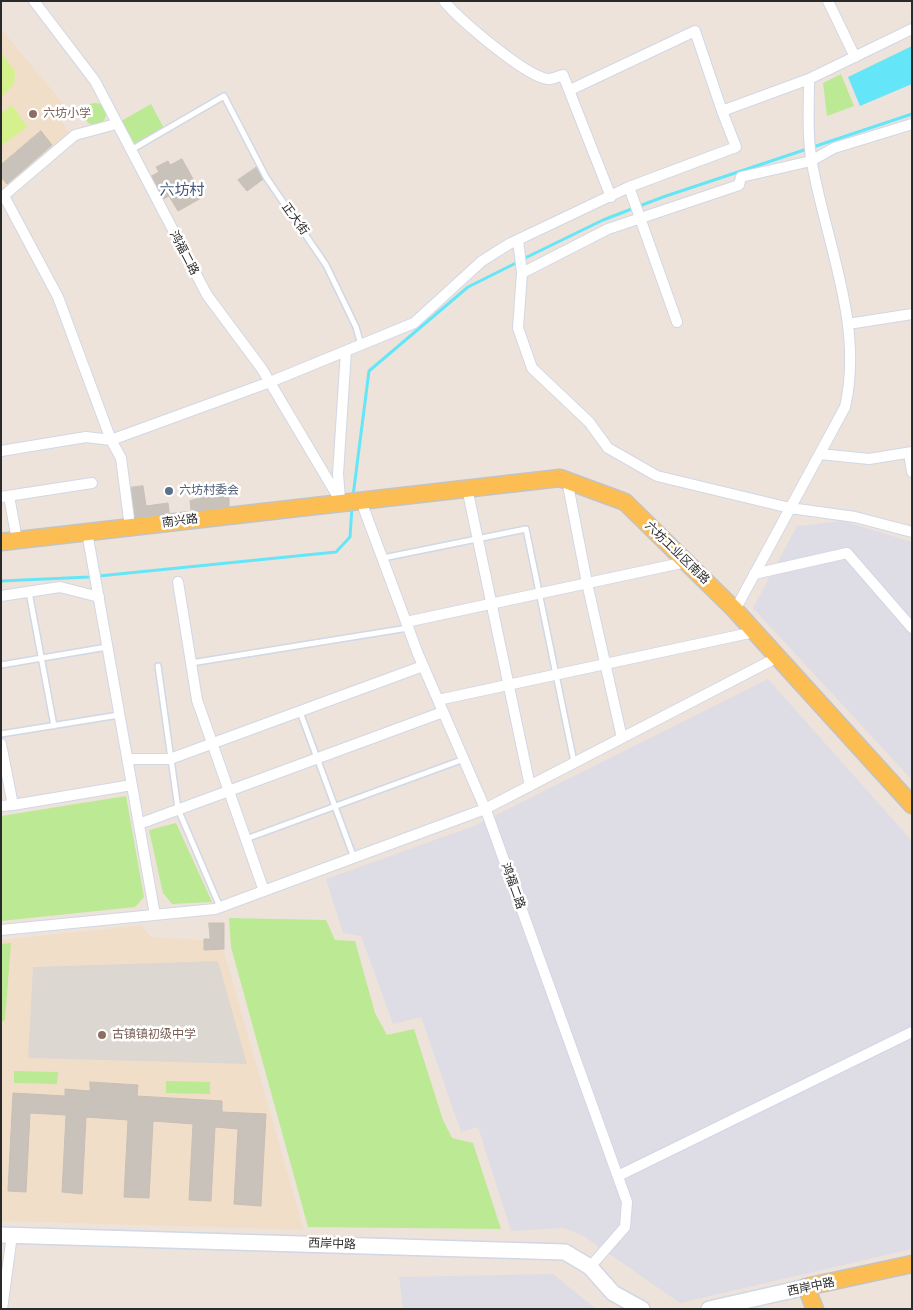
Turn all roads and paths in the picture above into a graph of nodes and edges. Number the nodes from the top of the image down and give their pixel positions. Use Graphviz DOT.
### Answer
graph roads {
  1 [pos="34,1"];
  2 [pos="444,1"];
  3 [pos="828,1"];
  4 [pos="912,30"];
  5 [pos="855,57"];
  6 [pos="809,79"];
  7 [pos="570,90"];
  8 [pos="722,111"];
  9 [pos="116,124"];
  10 [pos="912,124"];
  11 [pos="130,150"];
  12 [pos="811,162"];
  13 [pos="629,187"];
  14 [pos="3,197"];
  15 [pos="611,197"];
  16 [pos="640,219"];
  17 [pos="518,240"];
  18 [pos="522,273"];
  19 [pos="912,314"];
  20 [pos="677,322"];
  21 [pos="848,324"];
  22 [pos="361,345"];
  23 [pos="346,351"];
  24 [pos="270,382"];
  25 [pos="111,440"];
  26 [pos="1,451"];
  27 [pos="911,452"];
  28 [pos="820,454"];
  29 [pos="912,472"];
  30 [pos="567,480"];
  31 [pos="92,483"];
  32 [pos="467,488"];
  33 [pos="5,497"];
  34 [pos="352,501"];
  35 [pos="790,508"];
  36 [pos="130,527"];
  37 [pos="87,532"];
  38 [pos="912,532"];
  39 [pos="477,539"];
  40 [pos="9,541"];
  41 [pos="383,558"];
  42 [pos="686,562"];
  43 [pos="754,574"];
  44 [pos="178,582"];
  45 [pos="587,583"];
  46 [pos="29,592"];
  47 [pos="540,593"];
  48 [pos="1,596"];
  49 [pos="99,596"];
  50 [pos="490,604"];
  51 [pos="735,610"];
  52 [pos="407,625"];
  53 [pos="912,628"];
  54 [pos="754,632"];
  55 [pos="108,647"];
  56 [pos="42,658"];
  57 [pos="778,658"];
  58 [pos="191,663"];
  59 [pos="606,664"];
  60 [pos="1,665"];
  61 [pos="158,666"];
  62 [pos="423,666"];
  63 [pos="557,674"];
  64 [pos="508,685"];
  65 [pos="438,700"];
  66 [pos="300,712"];
  67 [pos="443,712"];
  68 [pos="120,715"];
  69 [pos="54,726"];
  70 [pos="1,734"];
  71 [pos="622,738"];
  72 [pos="1,744"];
  73 [pos="212,744"];
  74 [pos="316,758"];
  75 [pos="128,759"];
  76 [pos="170,759"];
  77 [pos="464,759"];
  78 [pos="575,763"];
  79 [pos="132,785"];
  80 [pos="530,786"];
  81 [pos="229,790"];
  82 [pos="13,805"];
  83 [pos="912,805"];
  84 [pos="1,806"];
  85 [pos="335,806"];
  86 [pos="485,809"];
  87 [pos="178,810"];
  88 [pos="139,824"];
  89 [pos="246,839"];
  90 [pos="354,858"];
  91 [pos="264,891"];
  92 [pos="220,907"];
  93 [pos="155,915"];
  94 [pos="1,930"];
  95 [pos="912,1032"];
  96 [pos="618,1176"];
  97 [pos="6,1235"];
  98 [pos="912,1264"];
  99 [pos="590,1267"];
  100 [pos="806,1288"];
  101 [pos="2,1309"];
  102 [pos="642,1309"];
  103 [pos="709,1309"];
  104 [pos="815,1309"];
  1 -- 9 [label="street, 鸿福二路"];
  2 -- 7 [label="street"];
  3 -- 5 [label="street"];
  4 -- 5 [label="street"];
  5 -- 6 [label="street"];
  6 -- 8 [label="street"];
  6 -- 12 [label="street"];
  7 -- 8 [label="street"];
  7 -- 15 [label="street"];
  8 -- 13 [label="street"];
  9 -- 11 [label="street, 鸿福二路"];
  9 -- 14 [label="street"];
  10 -- 12 [label="street"];
  11 -- 22 [label="lane, 正大街"];
  11 -- 24 [label="street, 鸿福二路"];
  12 -- 16 [label="street"];
  12 -- 21 [label="street"];
  13 -- 15 [label="street"];
  13 -- 16 [label="street"];
  14 -- 25 [label="street"];
  15 -- 17 [label="street"];
  16 -- 18 [label="street"];
  16 -- 20 [label="street"];
  17 -- 18 [label="street"];
  17 -- 22 [label="street"];
  18 -- 35 [label="street"];
  19 -- 21 [label="street"];
  21 -- 28 [label="street"];
  22 -- 23 [label="street"];
  23 -- 24 [label="street"];
  23 -- 34 [label="street"];
  24 -- 25 [label="street"];
  24 -- 34 [label="street, 鸿福二路"];
  25 -- 26 [label="street"];
  25 -- 36 [label="street"];
  27 -- 28 [label="street"];
  27 -- 29 [label="street"];
  28 -- 35 [label="street"];
  30 -- 32 [label="main road, 六坊工业区南路"];
  30 -- 42 [label="main road, 六坊工业区南路"];
  30 -- 45 [label="street"];
  31 -- 33 [label="street"];
  32 -- 34 [label="main road, 六坊工业区南路"];
  32 -- 39 [label="street"];
  33 -- 40 [label="street"];
  34 -- 36 [label="main road, 南兴路"];
  34 -- 41 [label="street, 鸿福二路"];
  35 -- 38 [label="street"];
  35 -- 43 [label="street"];
  36 -- 37 [label="main road, 南兴路"];
  37 -- 40 [label="main road, 南兴路"];
  37 -- 49 [label="street"];
  39 -- 41 [label="lane"];
  39 -- 47 [label="lane"];
  39 -- 50 [label="street"];
  41 -- 52 [label="street, 鸿福二路"];
  42 -- 45 [label="street"];
  42 -- 51 [label="main road, 六坊工业区南路"];
  43 -- 51 [label="street"];
  43 -- 53 [label="street"];
  44 -- 58 [label="street"];
  45 -- 47 [label="street"];
  45 -- 59 [label="street"];
  46 -- 48 [label="street"];
  46 -- 49 [label="street"];
  46 -- 56 [label="lane"];
  47 -- 50 [label="street"];
  47 -- 63 [label="lane"];
  49 -- 55 [label="street"];
  50 -- 52 [label="street"];
  50 -- 64 [label="street"];
  51 -- 54 [label="main road, 六坊工业区南路"];
  52 -- 58 [label="lane"];
  52 -- 62 [label="street, 鸿福二路"];
  54 -- 57 [label="main road, 六坊工业区南路"];
  54 -- 59 [label="street"];
  55 -- 56 [label="lane"];
  55 -- 68 [label="street"];
  56 -- 60 [label="lane"];
  56 -- 69 [label="lane"];
  57 -- 71 [label="street"];
  57 -- 83 [label="main road, 六坊工业区南路"];
  58 -- 73 [label="street"];
  59 -- 63 [label="street"];
  59 -- 71 [label="street"];
  61 -- 76 [label="lane"];
  62 -- 65 [label="street, 鸿福二路"];
  62 -- 66 [label="street"];
  63 -- 64 [label="street"];
  63 -- 78 [label="lane"];
  64 -- 65 [label="street"];
  64 -- 80 [label="street"];
  65 -- 67 [label="street, 鸿福二路"];
  66 -- 73 [label="street"];
  66 -- 74 [label="lane"];
  67 -- 74 [label="street"];
  67 -- 77 [label="street, 鸿福二路"];
  68 -- 69 [label="lane"];
  68 -- 75 [label="street"];
  69 -- 70 [label="lane"];
  71 -- 78 [label="street"];
  72 -- 82 [label="street"];
  73 -- 76 [label="street"];
  73 -- 81 [label="street"];
  74 -- 81 [label="street"];
  74 -- 85 [label="lane"];
  75 -- 76 [label="street"];
  75 -- 79 [label="street"];
  76 -- 87 [label="lane"];
  77 -- 85 [label="lane"];
  77 -- 86 [label="street, 鸿福二路"];
  78 -- 80 [label="street"];
  79 -- 82 [label="street"];
  79 -- 88 [label="street"];
  80 -- 86 [label="street"];
  81 -- 87 [label="street"];
  81 -- 89 [label="street"];
  82 -- 84 [label="street"];
  85 -- 89 [label="lane"];
  85 -- 90 [label="lane"];
  86 -- 90 [label="street"];
  86 -- 96 [label="street, 鸿福二路"];
  87 -- 88 [label="street"];
  87 -- 92 [label="lane"];
  88 -- 93 [label="street"];
  89 -- 91 [label="street"];
  90 -- 91 [label="street"];
  91 -- 92 [label="street"];
  92 -- 93 [label="street"];
  93 -- 94 [label="street"];
  95 -- 96 [label="street"];
  96 -- 99 [label="street, 鸿福二路"];
  97 -- 99 [label="street, 西岸中路"];
  97 -- 101 [label="street"];
  98 -- 100 [label="main road, 西岸中路"];
  99 -- 102 [label="street, 西岸中路"];
  100 -- 103 [label="street, 西岸中路"];
  100 -- 104 [label="main road"];
}
